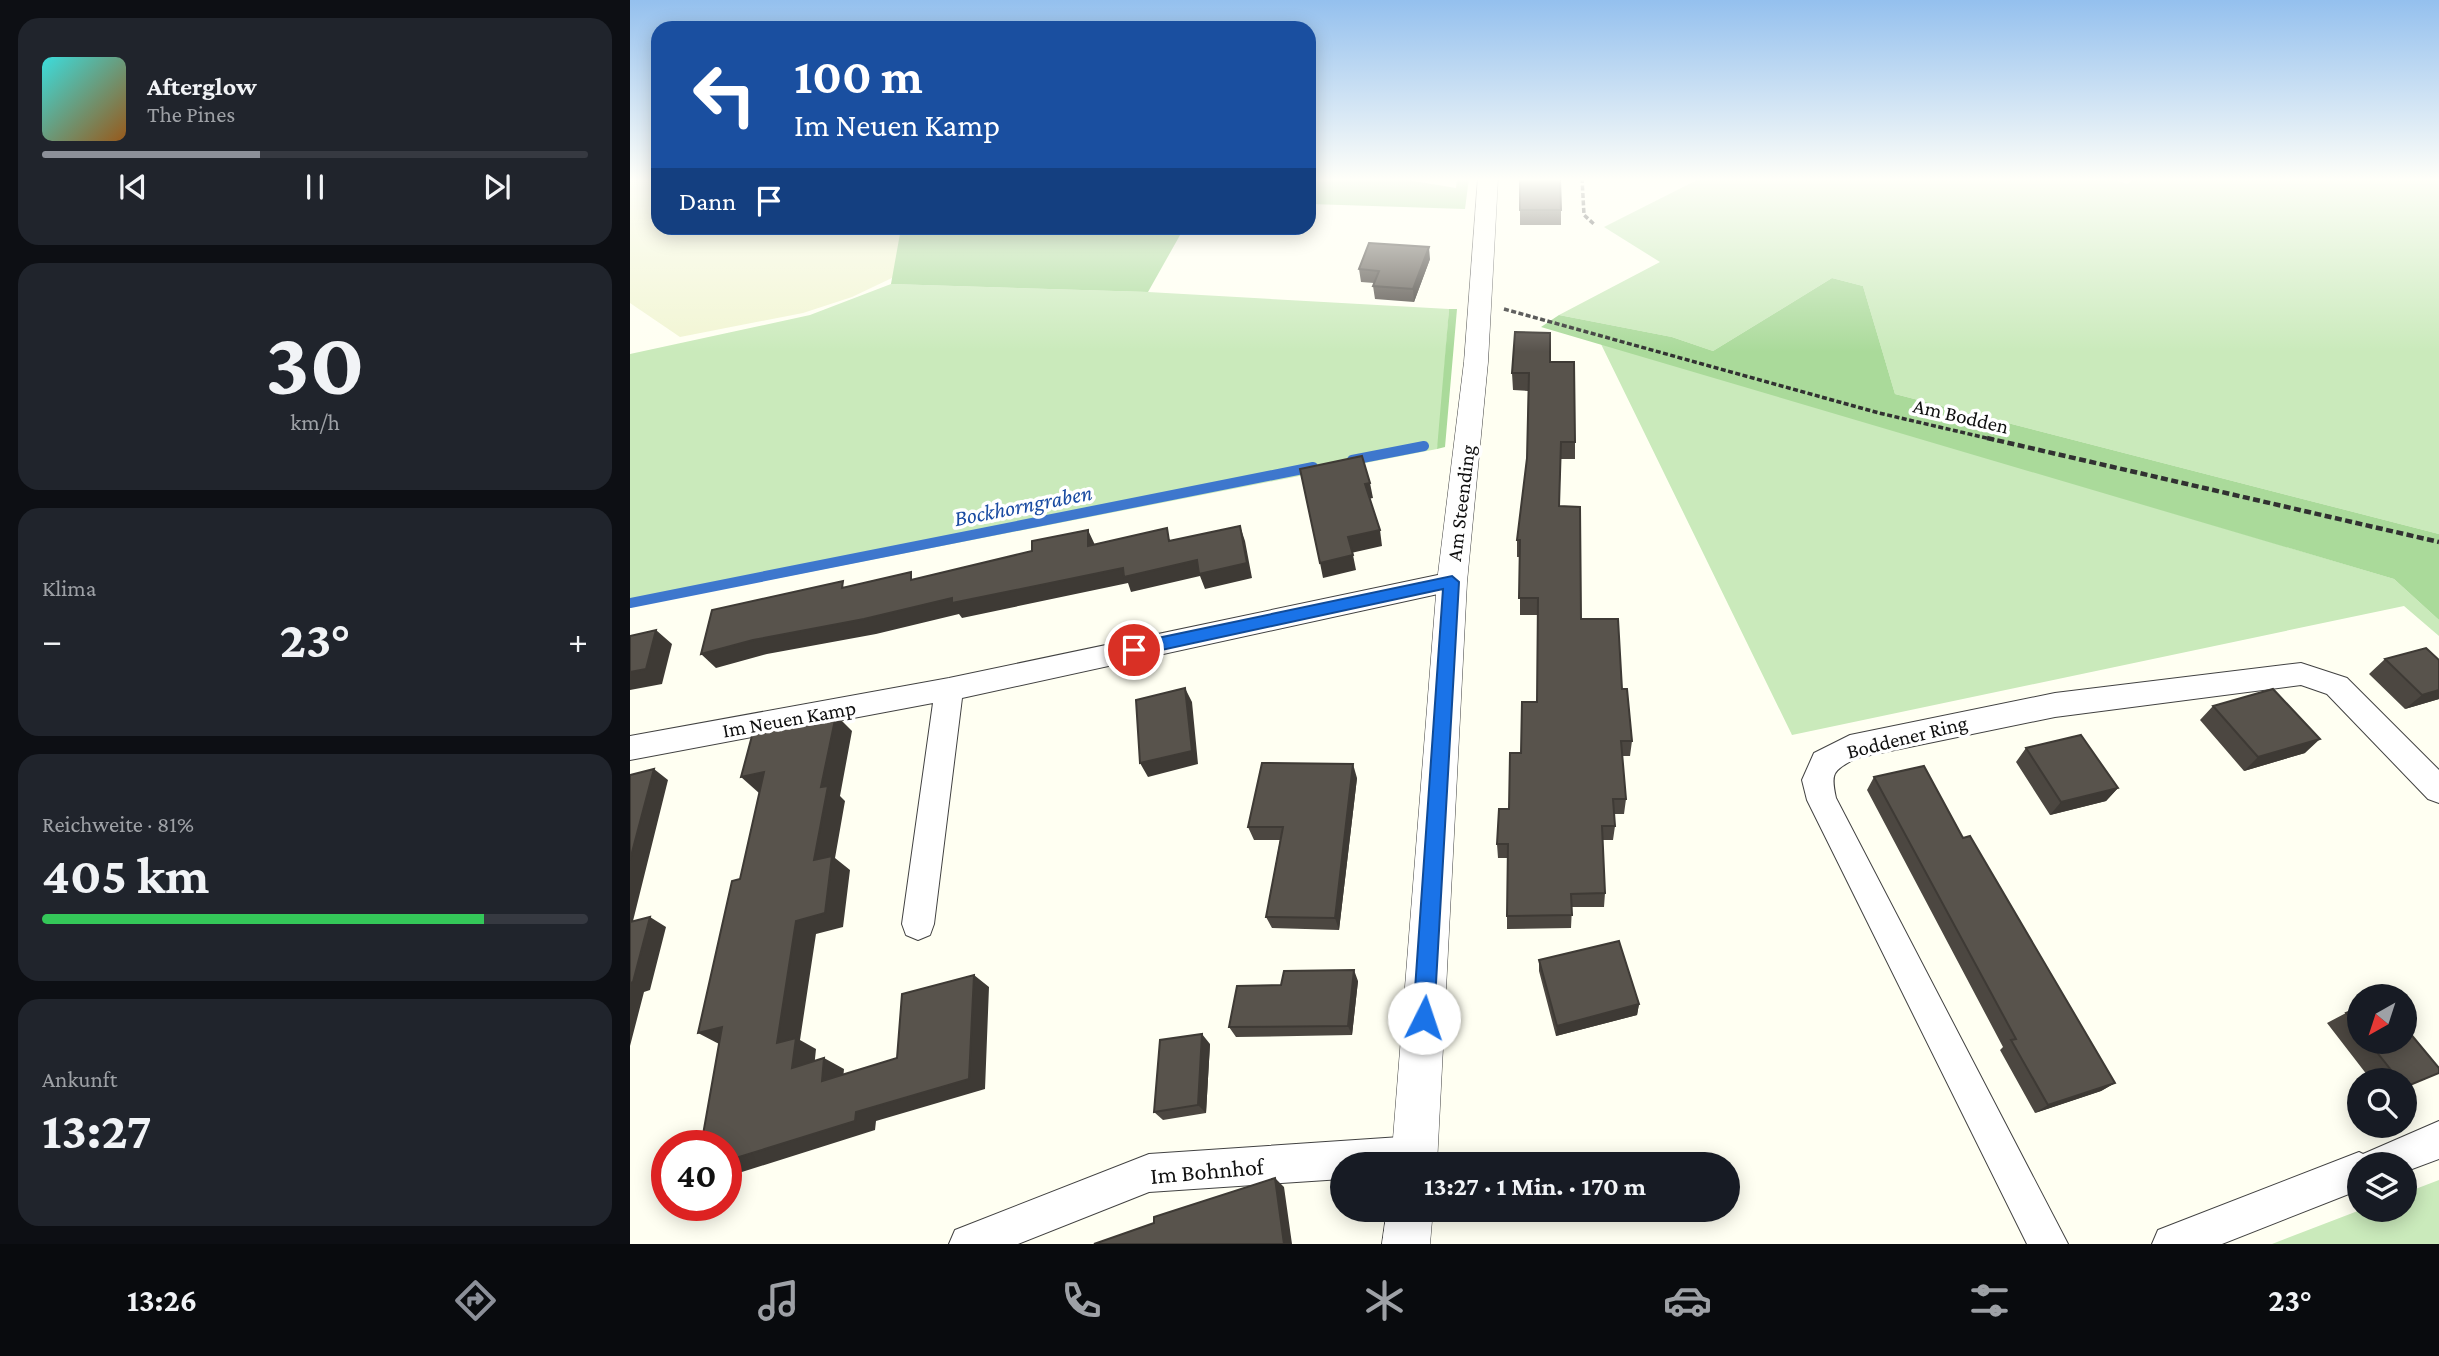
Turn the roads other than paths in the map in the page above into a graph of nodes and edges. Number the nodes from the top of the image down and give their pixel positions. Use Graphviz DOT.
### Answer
graph roads {
  1 [pos="1484,236"];
  2 [pos="1452,582"];
  3 [pos="949,689"];
  4 [pos="630,748"];
  5 [pos="2439,790"];
  6 [pos="918,924"];
  7 [pos="2439,1140"];
  8 [pos="1415,1152"];
  9 [pos="2408,1152"];
  10 [pos="1330,1163"];
  11 [pos="2347,1176"];
  12 [pos="1409,1222"];
  13 [pos="969,1244"];
  14 [pos="1406,1244"];
  15 [pos="2048,1244"];
  16 [pos="2172,1244"];
  1 -- 2 [label="street, Am Steending"];
  2 -- 3 [label="street, Im Neuen Kamp"];
  2 -- 8 [label="street, Am Steending"];
  3 -- 4 [label="street, Im Neuen Kamp"];
  3 -- 6 [label="street"];
  5 -- 15 [label="street, Boddener Ring"];
  7 -- 9 [label="street"];
  10 -- 13 [label="street, Im Bohnhof"];
  11 -- 16 [label="street"];
  12 -- 14 [label="street"];
}
